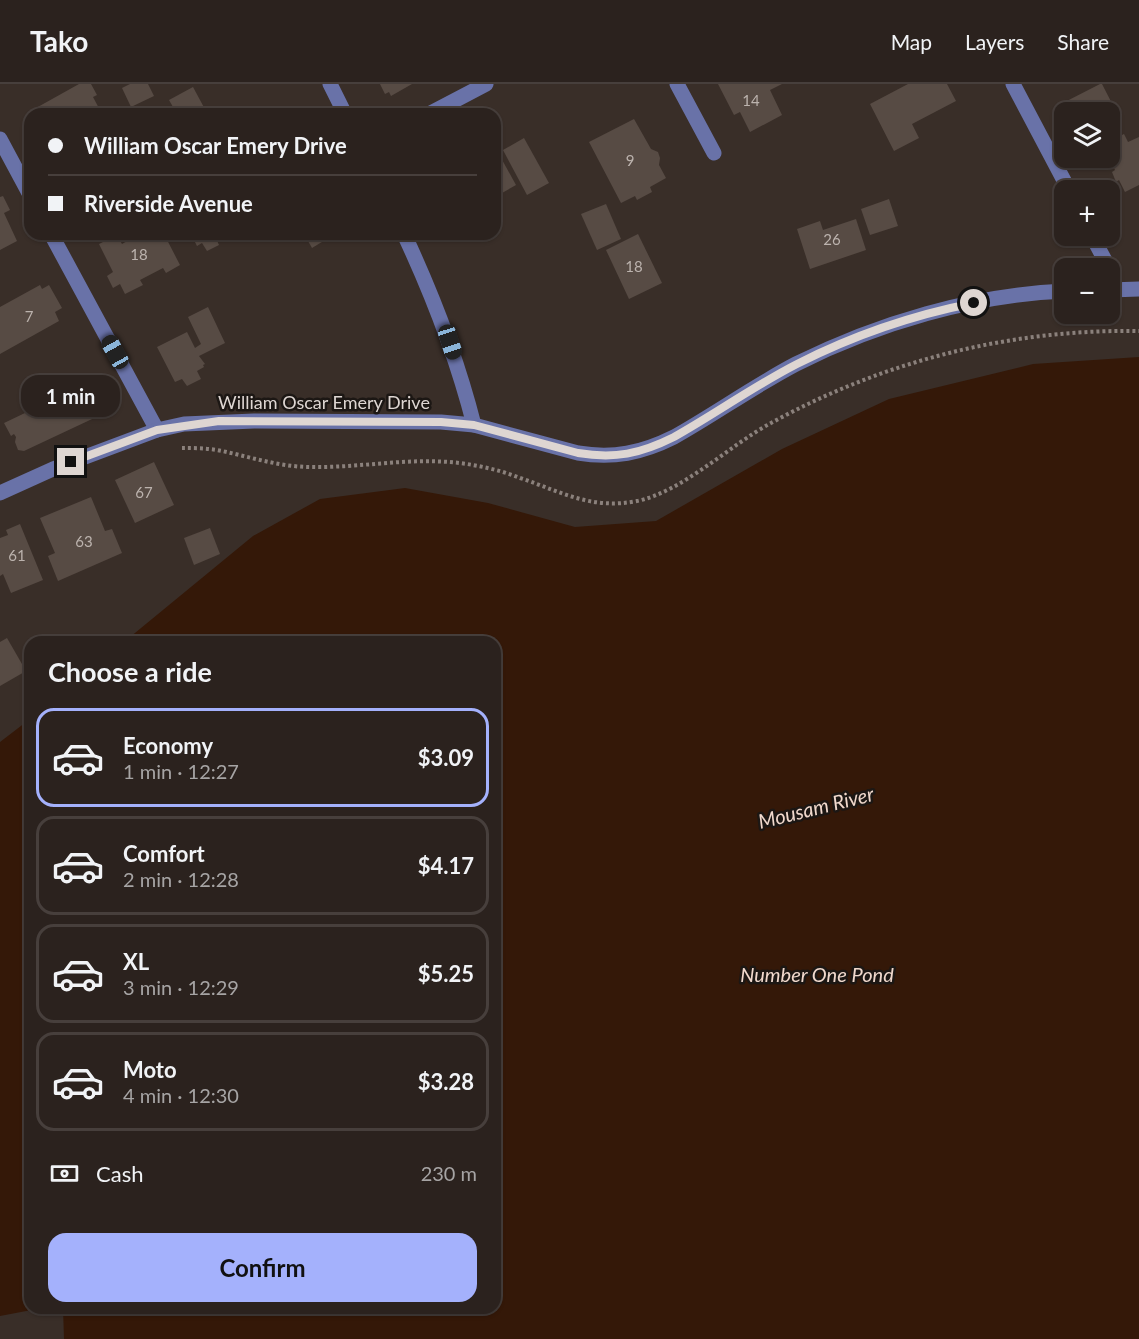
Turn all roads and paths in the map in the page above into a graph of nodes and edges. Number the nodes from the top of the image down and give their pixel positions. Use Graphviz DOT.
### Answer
graph roads {
  1 [pos="330,84"];
  2 [pos="486,84"];
  3 [pos="677,84"];
  4 [pos="1013,84"];
  5 [pos="342,108"];
  6 [pos="440,108"];
  7 [pos="0,139"];
  8 [pos="714,153"];
  9 [pos="1064,180"];
  10 [pos="24,184"];
  11 [pos="54,240"];
  12 [pos="407,240"];
  13 [pos="1120,289"];
  14 [pos="1139,289"];
  15 [pos="1054,292"];
  16 [pos="474,425"];
  17 [pos="157,430"];
  18 [pos="0,493"];
  1 -- 5 [label="street"];
  2 -- 6 [label="street"];
  3 -- 8 [label="street"];
  4 -- 9 [label="street"];
  7 -- 10 [label="street"];
  11 -- 17 [label="street"];
  12 -- 16 [label="street"];
  13 -- 14 [label="street"];
  15 -- 16 [label="street, William Oscar Emery Drive"];
  16 -- 17 [label="street, William Oscar Emery Drive"];
  17 -- 18 [label="street, William Oscar Emery Drive"];
}
